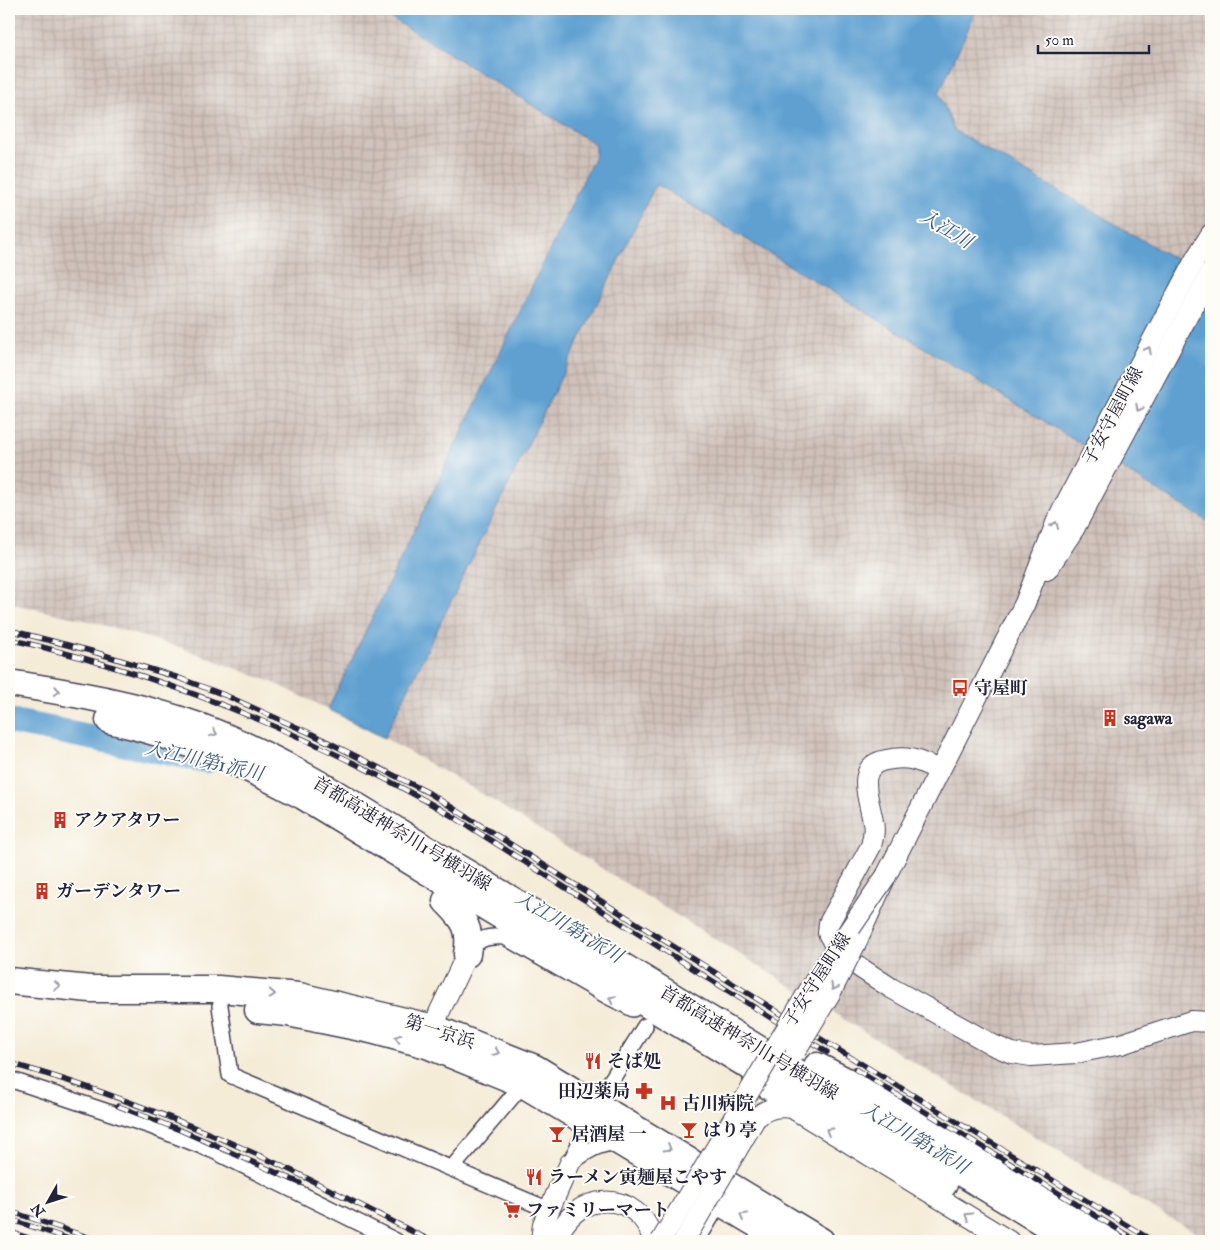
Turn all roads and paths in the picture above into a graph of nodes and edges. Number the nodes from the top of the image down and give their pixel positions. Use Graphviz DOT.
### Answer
graph roads {
  1 [pos="1211,234"];
  2 [pos="1203,266"];
  3 [pos="9,684"];
  4 [pos="9,702"];
  5 [pos="91,716"];
  6 [pos="277,760"];
  7 [pos="939,770"];
  8 [pos="446,901"];
  9 [pos="505,937"];
  10 [pos="466,954"];
  11 [pos="9,981"];
  12 [pos="9,997"];
  13 [pos="220,1006"];
  14 [pos="712,1019"];
  15 [pos="1211,1022"];
  16 [pos="644,1026"];
  17 [pos="430,1037"];
  18 [pos="787,1045"];
  19 [pos="735,1059"];
  20 [pos="9,1079"];
  21 [pos="767,1080"];
  22 [pos="524,1084"];
  23 [pos="792,1108"];
  24 [pos="593,1114"];
  25 [pos="755,1119"];
  26 [pos="622,1143"];
  27 [pos="570,1163"];
  28 [pos="452,1168"];
  29 [pos="720,1202"];
  30 [pos="549,1210"];
  31 [pos="396,1241"];
  32 [pos="541,1241"];
  33 [pos="557,1241"];
  34 [pos="653,1241"];
  35 [pos="661,1241"];
  36 [pos="684,1241"];
  37 [pos="697,1241"];
  38 [pos="785,1241"];
  39 [pos="821,1241"];
  40 [pos="1009,1241"];
  41 [pos="1038,1241"];
  42 [pos="1073,1241"];
  43 [pos="1102,1241"];
  44 [pos="1110,1241"];
  1 -- 2 [label="street, 子安守屋町線"];
  2 -- 7 [label="street, 子安守屋町線"];
  3 -- 6 [label="highway, 首都高速神奈川1号横羽線, one-way"];
  4 -- 5 [label="highway, 首都高速神奈川1号横羽線"];
  5 -- 8 [label="highway"];
  5 -- 41 [label="highway, 首都高速神奈川1号横羽線"];
  6 -- 14 [label="highway, 首都高速神奈川1号横羽線"];
  6 -- 18 [label="highway"];
  7 -- 15 [label="street"];
  7 -- 18 [label="street, 子安守屋町線, bridge"];
  8 -- 9 [label="highway"];
  8 -- 10 [label="highway"];
  9 -- 10 [label="street"];
  19 -- 9 [label="street, one-way"];
  10 -- 17 [label="street"];
  11 -- 17 [label="highway, 第一京浜, one-way"];
  12 -- 13 [label="highway, 第一京浜"];
  17 -- 13 [label="highway, 第一京浜, one-way"];
  13 -- 28 [label="street"];
  14 -- 42 [label="highway, 首都高速神奈川1号横羽線"];
  14 -- 44 [label="highway"];
  16 -- 24 [label="street"];
  17 -- 22 [label="highway, 第一京浜"];
  17 -- 24 [label="highway, 第一京浜, one-way"];
  18 -- 21 [label="street, 子安守屋町線"];
  19 -- 21 [label="street"];
  19 -- 21 [label="street"];
  20 -- 31 [label="street"];
  21 -- 23 [label="street"];
  21 -- 25 [label="street, 子安守屋町線"];
  21 -- 35 [label="street, 子安守屋町線, bridge"];
  21 -- 43 [label="highway"];
  22 -- 24 [label="highway, 第一京浜"];
  22 -- 28 [label="street"];
  23 -- 25 [label="street"];
  40 -- 23 [label="street, one-way"];
  24 -- 26 [label="highway, 第一京浜"];
  24 -- 27 [label="street"];
  24 -- 39 [label="highway, 第一京浜, one-way"];
  25 -- 36 [label="street, 子安守屋町線, bridge"];
  26 -- 27 [label="street"];
  26 -- 29 [label="highway, 第一京浜"];
  27 -- 30 [label="street"];
  28 -- 30 [label="street"];
  29 -- 37 [label="street"];
  38 -- 29 [label="highway, 第一京浜, one-way"];
  30 -- 32 [label="street"];
  33 -- 34 [label="street"];
}
